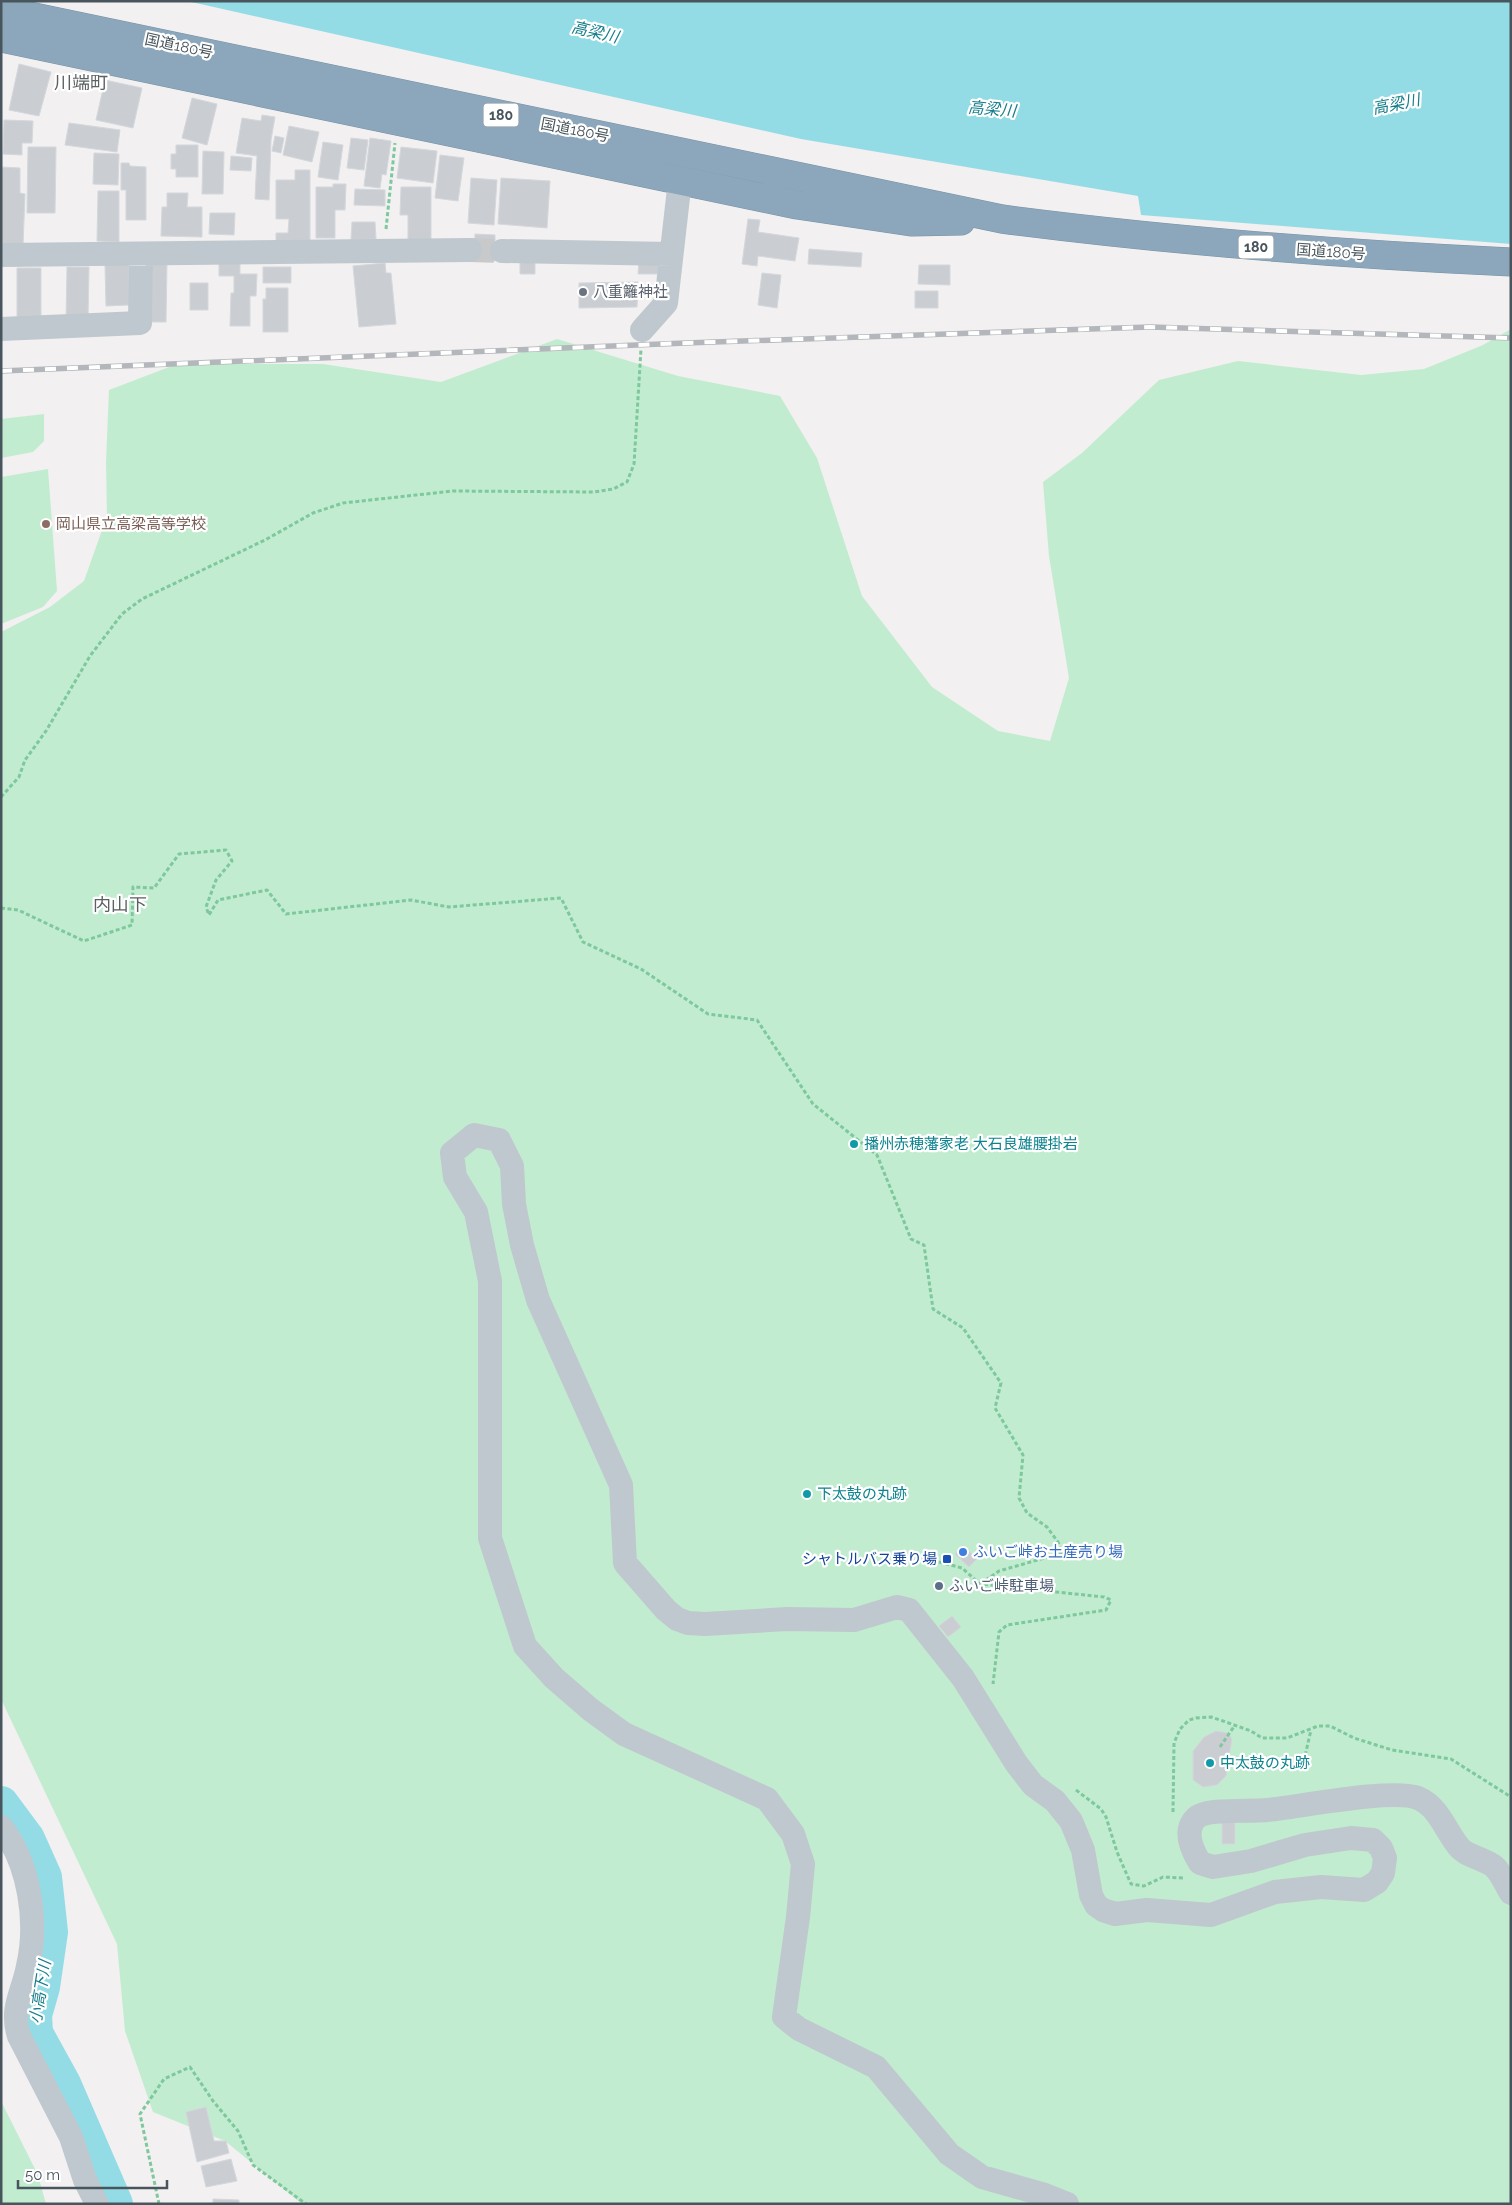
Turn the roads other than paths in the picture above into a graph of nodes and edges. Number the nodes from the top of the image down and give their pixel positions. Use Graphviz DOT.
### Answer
graph roads {
  1 [pos="1,10"];
  2 [pos="1,38"];
  3 [pos="680,180"];
  4 [pos="1002,219"];
  5 [pos="470,250"];
  6 [pos="502,251"];
  7 [pos="671,254"];
  8 [pos="1,255"];
  9 [pos="141,255"];
  10 [pos="1511,262"];
  11 [pos="1,329"];
  12 [pos="642,330"];
  13 [pos="1,1828"];
  14 [pos="1511,1893"];
  15 [pos="97,2204"];
  16 [pos="1067,2204"];
  1 -- 4 [label="highway, 国道180号 / 180"];
  2 -- 3 [label="highway, 国道180号 / 180"];
  3 -- 4 [label="highway, 国道180号 / 180"];
  3 -- 7 [label="street"];
  4 -- 10 [label="highway, 国道180号 / 180"];
  5 -- 9 [label="street"];
  6 -- 7 [label="street"];
  7 -- 12 [label="street"];
  8 -- 9 [label="street"];
  9 -- 11 [label="street"];
  13 -- 15 [label="street"];
  14 -- 16 [label="street"];
}
